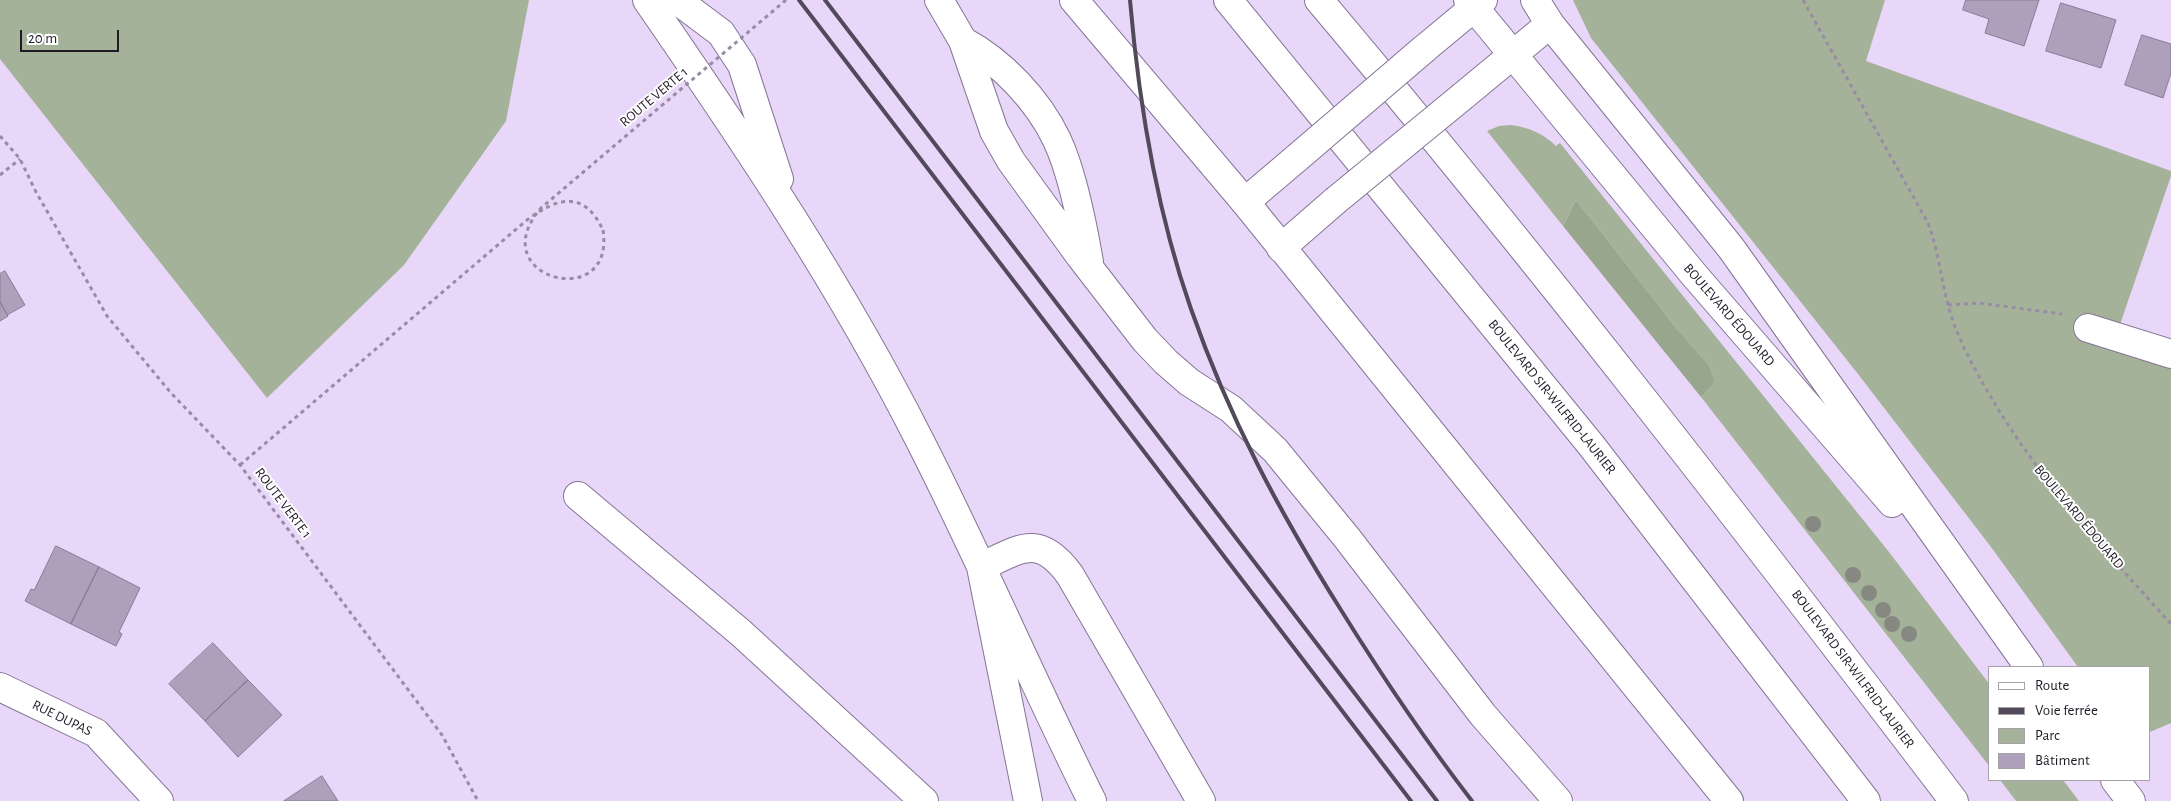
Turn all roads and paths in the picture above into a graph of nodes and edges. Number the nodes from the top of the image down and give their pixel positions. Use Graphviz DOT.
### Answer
graph roads {
  1 [pos="647,0"];
  2 [pos="677,0"];
  3 [pos="786,0"];
  4 [pos="939,0"];
  5 [pos="1074,0"];
  6 [pos="1228,0"];
  7 [pos="1319,0"];
  8 [pos="1535,0"];
  9 [pos="1802,0"];
  10 [pos="1475,2"];
  11 [pos="1550,24"];
  12 [pos="963,41"];
  13 [pos="1513,55"];
  14 [pos="0,136"];
  15 [pos="20,159"];
  16 [pos="1068,173"];
  17 [pos="0,175"];
  18 [pos="1029,186"];
  19 [pos="1245,202"];
  20 [pos="792,216"];
  21 [pos="1281,248"];
  22 [pos="1089,268"];
  23 [pos="1948,305"];
  24 [pos="2060,313"];
  25 [pos="2088,328"];
  26 [pos="2171,354"];
  27 [pos="240,465"];
  28 [pos="578,496"];
  29 [pos="981,567"];
  30 [pos="1996,624"];
  31 [pos="2171,624"];
  32 [pos="2028,666"];
  33 [pos="0,687"];
  34 [pos="2116,781"];
  35 [pos="160,801"];
  36 [pos="478,801"];
  37 [pos="924,801"];
  38 [pos="1028,801"];
  39 [pos="1092,801"];
  40 [pos="1201,801"];
  41 [pos="1558,801"];
  42 [pos="1729,801"];
  43 [pos="1866,801"];
  44 [pos="1954,801"];
  45 [pos="2131,801"];
  1 -- 20 [label="main road"];
  2 -- 20 [label="main road"];
  3 -- 27 [label="path, ROUTE VERTE 1, bridge"];
  4 -- 12 [label="main road"];
  5 -- 19 [label="main road"];
  6 -- 43 [label="main road, BOULEVARD SIR-WILFRID-LAURIER"];
  7 -- 44 [label="main road, BOULEVARD SIR-WILFRID-LAURIER"];
  8 -- 11 [label="main road, BOULEVARD ÉDOUARD"];
  9 -- 23 [label="path, BOULEVARD ÉDOUARD"];
  10 -- 13 [label="main road, BOULEVARD ÉDOUARD"];
  10 -- 19 [label="main road, bridge"];
  11 -- 13 [label="main road"];
  11 -- 30 [label="main road, BOULEVARD ÉDOUARD"];
  12 -- 16 [label="main road"];
  12 -- 18 [label="main road"];
  13 -- 21 [label="main road, bridge"];
  13 -- 30 [label="main road, BOULEVARD ÉDOUARD"];
  14 -- 15 [label="path"];
  15 -- 17 [label="path"];
  15 -- 27 [label="path"];
  16 -- 18 [label="main road"];
  16 -- 22 [label="main road"];
  18 -- 22 [label="main road"];
  19 -- 21 [label="main road"];
  20 -- 29 [label="main road"];
  21 -- 42 [label="main road"];
  22 -- 41 [label="main road"];
  23 -- 24 [label="path"];
  23 -- 31 [label="path, BOULEVARD ÉDOUARD"];
  25 -- 26 [label="main road"];
  27 -- 36 [label="path, ROUTE VERTE 1"];
  28 -- 37 [label="main road"];
  29 -- 38 [label="main road"];
  29 -- 39 [label="main road"];
  29 -- 40 [label="main road"];
  30 -- 32 [label="main road, BOULEVARD ÉDOUARD"];
  33 -- 35 [label="main road, RUE DUPAS"];
  34 -- 45 [label="main road"];
}
